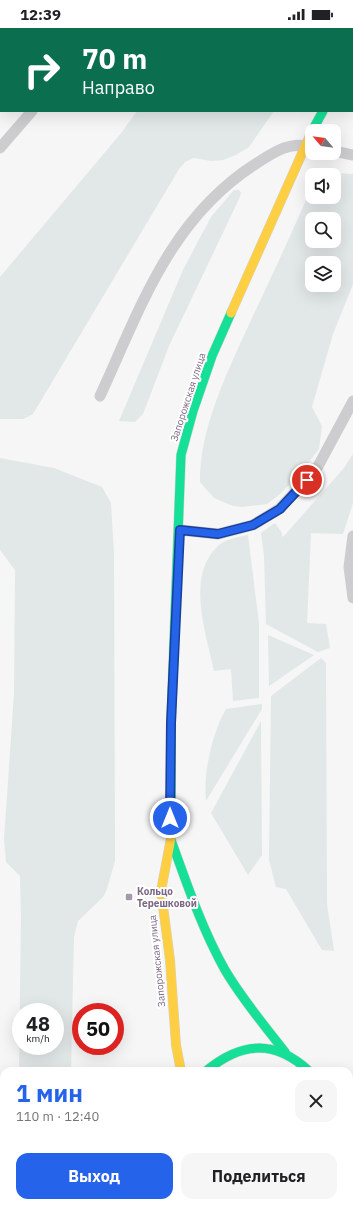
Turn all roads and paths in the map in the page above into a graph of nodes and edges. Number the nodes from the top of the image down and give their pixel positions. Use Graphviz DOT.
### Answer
graph roads {
  1 [pos="31,112"];
  2 [pos="322,112"];
  3 [pos="316,124"];
  4 [pos="305,146"];
  5 [pos="0,148"];
  6 [pos="341,152"];
  7 [pos="305,153"];
  8 [pos="353,155"];
  9 [pos="100,396"];
  10 [pos="353,401"];
  11 [pos="180,530"];
  12 [pos="353,538"];
  13 [pos="353,598"];
  14 [pos="171,838"];
  15 [pos="285,1052"];
  16 [pos="303,1064"];
  17 [pos="180,1067"];
  18 [pos="211,1067"];
  19 [pos="306,1067"];
  20 [pos="311,1067"];
  1 -- 5 [label="lane"];
  2 -- 3 [label="main road, Запорожская улица"];
  4 -- 9 [label="lane"];
  6 -- 8 [label="lane"];
  7 -- 11 [label="main road, Запорожская улица"];
  10 -- 11 [label="lane"];
  11 -- 14 [label="main road, Запорожская улица"];
  12 -- 13 [label="lane"];
  14 -- 15 [label="main road"];
  14 -- 17 [label="main road, Запорожская улица"];
  15 -- 16 [label="main road"];
  15 -- 18 [label="main road"];
  16 -- 19 [label="main road"];
  16 -- 20 [label="main road"];
}
